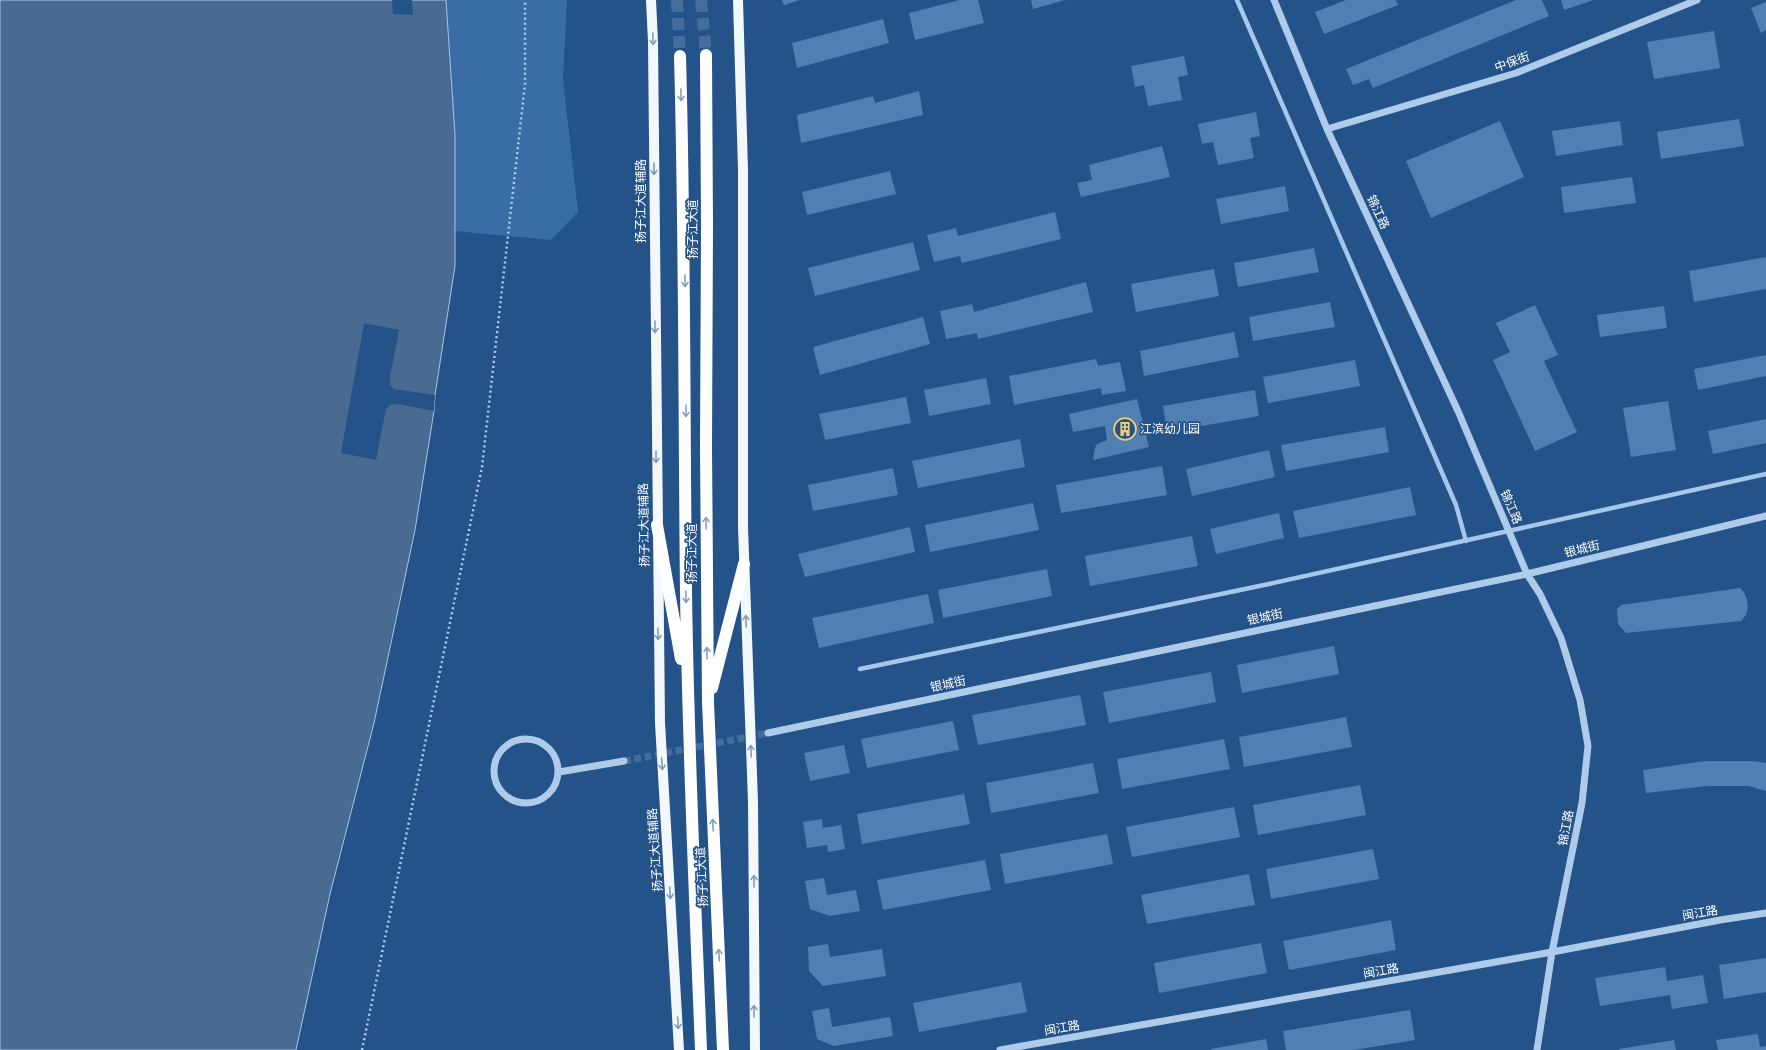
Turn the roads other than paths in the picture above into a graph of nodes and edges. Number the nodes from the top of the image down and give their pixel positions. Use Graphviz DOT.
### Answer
graph roads {
  1 [pos="651,0"];
  2 [pos="738,0"];
  3 [pos="1274,0"];
  4 [pos="1697,0"];
  5 [pos="706,55"];
  6 [pos="680,56"];
  7 [pos="1328,129"];
  8 [pos="1766,516"];
  9 [pos="657,525"];
  10 [pos="744,564"];
  11 [pos="1528,574"];
  12 [pos="688,695"];
  13 [pos="708,702"];
  14 [pos="768,732"];
  15 [pos="624,761"];
  16 [pos="559,772"];
  17 [pos="1766,913"];
  18 [pos="1552,952"];
  19 [pos="720,976"];
  20 [pos="679,1050"];
  21 [pos="701,1050"];
  22 [pos="723,1050"];
  23 [pos="731,1050"];
  24 [pos="755,1050"];
  25 [pos="1000,1050"];
  26 [pos="1537,1050"];
  1 -- 9 [label="main road, 扬子江大道辅路, one-way"];
  2 -- 10 [label="main road"];
  3 -- 7 [label="street, 锦江路"];
  4 -- 7 [label="street, 中保街"];
  13 -- 5 [label="highway, 扬子江大道, one-way"];
  6 -- 12 [label="highway, 扬子江大道, one-way"];
  7 -- 11 [label="street, 锦江路"];
  8 -- 11 [label="street, 银城街"];
  9 -- 12 [label="highway"];
  9 -- 20 [label="main road, 扬子江大道辅路, one-way"];
  10 -- 13 [label="highway"];
  24 -- 10 [label="main road, one-way"];
  11 -- 14 [label="street, 银城街"];
  11 -- 18 [label="street, 锦江路"];
  12 -- 21 [label="highway, 扬子江大道"];
  19 -- 13 [label="highway, 扬子江大道, one-way"];
  15 -- 16 [label="street"];
  16 -- 16 [label="street"];
  17 -- 18 [label="street, 闽江路"];
  18 -- 25 [label="street, 闽江路"];
  18 -- 26 [label="street, 锦江路"];
  19 -- 22 [label="highway, 扬子江大道"];
  19 -- 23 [label="highway"];
}
